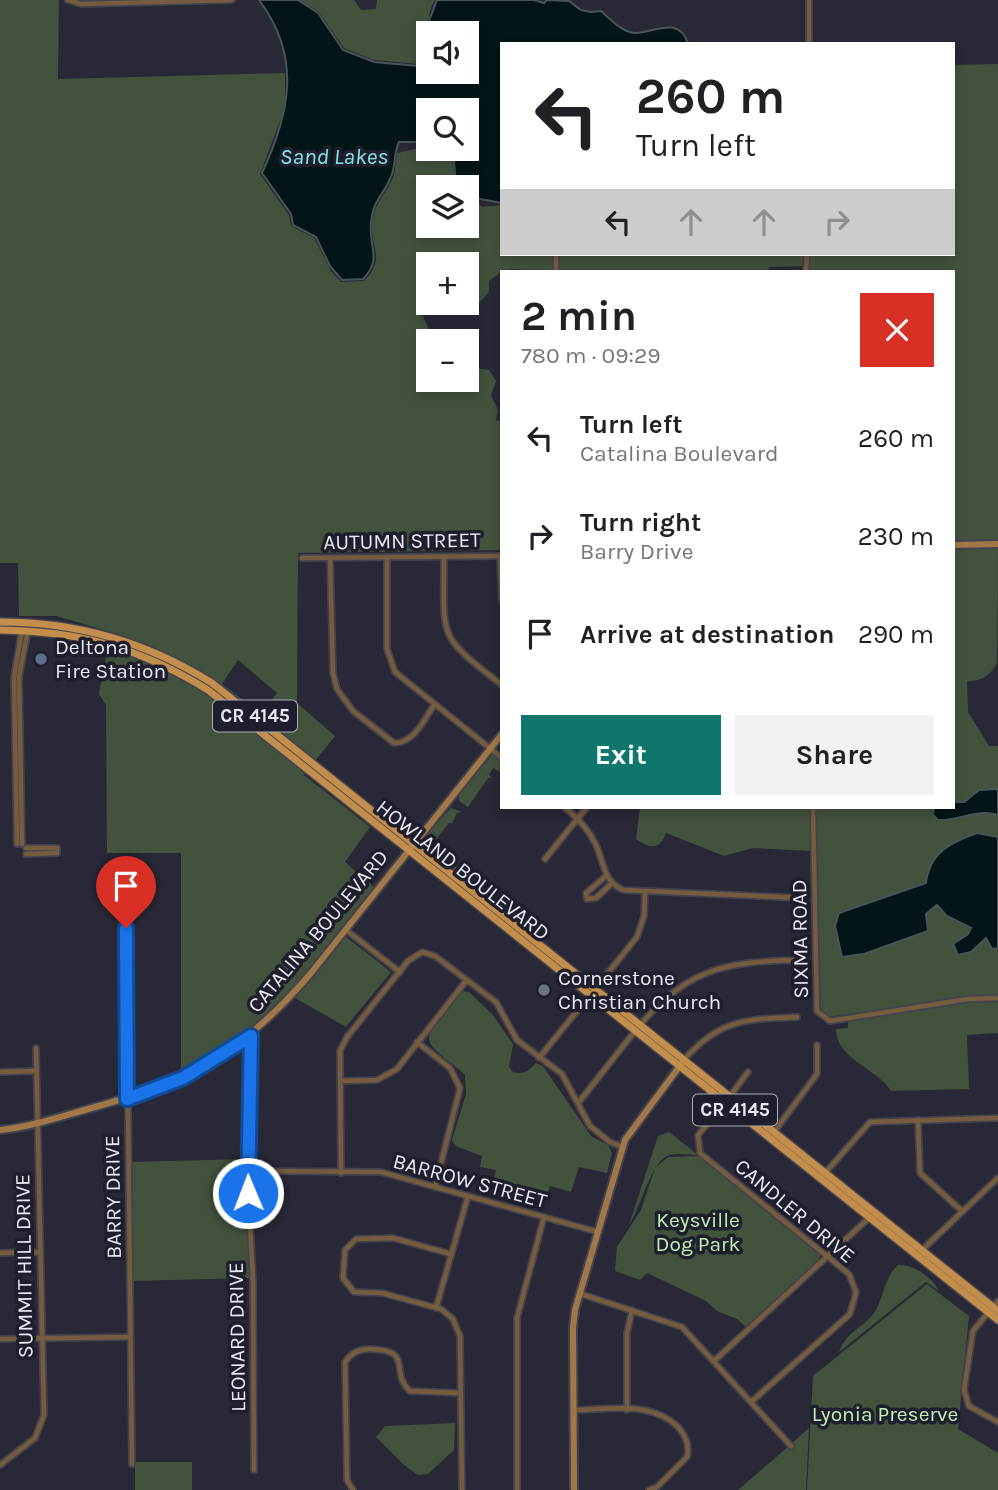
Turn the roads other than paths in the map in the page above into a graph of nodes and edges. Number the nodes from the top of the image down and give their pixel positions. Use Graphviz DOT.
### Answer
graph roads {
  1 [pos="68,0"];
  2 [pos="232,0"];
  3 [pos="809,0"];
  4 [pos="809,42"];
  5 [pos="998,544"];
  6 [pos="955,545"];
  7 [pos="444,556"];
  8 [pos="500,556"];
  9 [pos="387,557"];
  10 [pos="302,558"];
  11 [pos="330,558"];
  12 [pos="0,622"];
  13 [pos="25,626"];
  14 [pos="0,630"];
  15 [pos="500,683"];
  16 [pos="435,705"];
  17 [pos="500,737"];
  18 [pos="491,749"];
  19 [pos="500,756"];
  20 [pos="566,809"];
  21 [pos="585,809"];
  22 [pos="813,809"];
  23 [pos="577,819"];
  24 [pos="23,847"];
  25 [pos="412,848"];
  26 [pos="545,859"];
  27 [pos="606,876"];
  28 [pos="612,883"];
  29 [pos="645,893"];
  30 [pos="803,898"];
  31 [pos="126,928"];
  32 [pos="346,930"];
  33 [pos="804,960"];
  34 [pos="400,972"];
  35 [pos="467,981"];
  36 [pos="593,993"];
  37 [pos="998,998"];
  38 [pos="797,1017"];
  39 [pos="638,1028"];
  40 [pos="251,1036"];
  41 [pos="417,1042"];
  42 [pos="817,1045"];
  43 [pos="36,1048"];
  44 [pos="539,1058"];
  45 [pos="682,1062"];
  46 [pos="36,1071"];
  47 [pos="0,1072"];
  48 [pos="748,1072"];
  49 [pos="340,1081"];
  50 [pos="127,1099"];
  51 [pos="728,1099"];
  52 [pos="579,1102"];
  53 [pos="998,1118"];
  54 [pos="918,1120"];
  55 [pos="37,1124"];
  56 [pos="0,1130"];
  57 [pos="774,1132"];
  58 [pos="623,1147"];
  59 [pos="247,1171"];
  60 [pos="341,1173"];
  61 [pos="825,1173"];
  62 [pos="998,1178"];
  63 [pos="435,1187"];
  64 [pos="468,1196"];
  65 [pos="962,1211"];
  66 [pos="872,1215"];
  67 [pos="544,1217"];
  68 [pos="598,1232"];
  69 [pos="922,1251"];
  70 [pos="40,1252"];
  71 [pos="0,1253"];
  72 [pos="451,1254"];
  73 [pos="827,1256"];
  74 [pos="581,1294"];
  75 [pos="436,1308"];
  76 [pos="994,1308"];
  77 [pos="632,1310"];
  78 [pos="998,1320"];
  79 [pos="130,1337"];
  80 [pos="0,1339"];
  81 [pos="42,1339"];
  82 [pos="714,1361"];
  83 [pos="459,1394"];
  84 [pos="751,1402"];
  85 [pos="573,1410"];
  86 [pos="627,1410"];
  87 [pos="998,1422"];
  88 [pos="791,1446"];
  89 [pos="1,1462"];
  90 [pos="132,1464"];
  91 [pos="254,1469"];
  92 [pos="353,1490"];
  93 [pos="462,1490"];
  94 [pos="517,1490"];
  95 [pos="574,1490"];
  96 [pos="649,1490"];
  1 -- 2 [label="street"];
  3 -- 4 [label="street"];
  5 -- 6 [label="street"];
  7 -- 8 [label="street, AUTUMN STREET"];
  7 -- 9 [label="street, AUTUMN STREET"];
  7 -- 15 [label="street"];
  9 -- 11 [label="street, AUTUMN STREET"];
  9 -- 16 [label="street"];
  10 -- 11 [label="street, AUTUMN STREET"];
  11 -- 16 [label="street"];
  12 -- 13 [label="main road, HOWLAND BOULEVARD / CR 4145"];
  13 -- 14 [label="main road, HOWLAND BOULEVARD / CR 4145"];
  13 -- 24 [label="street"];
  13 -- 25 [label="main road, HOWLAND BOULEVARD / CR 4145"];
  16 -- 18 [label="street"];
  17 -- 18 [label="street, CATALINA BOULEVARD"];
  18 -- 19 [label="street"];
  18 -- 25 [label="street, CATALINA BOULEVARD"];
  20 -- 23 [label="street"];
  21 -- 23 [label="street"];
  22 -- 37 [label="street, SIXMA ROAD"];
  23 -- 26 [label="street"];
  23 -- 27 [label="street"];
  24 -- 24 [label="street"];
  25 -- 32 [label="street, CATALINA BOULEVARD"];
  25 -- 36 [label="main road, HOWLAND BOULEVARD / CR 4145"];
  27 -- 28 [label="street"];
  27 -- 28 [label="street"];
  28 -- 29 [label="street"];
  29 -- 30 [label="street"];
  29 -- 36 [label="street"];
  31 -- 50 [label="street, BARRY DRIVE"];
  32 -- 34 [label="street"];
  32 -- 40 [label="street, CATALINA BOULEVARD"];
  33 -- 39 [label="street"];
  34 -- 35 [label="street"];
  34 -- 49 [label="street"];
  35 -- 41 [label="street"];
  35 -- 44 [label="street"];
  36 -- 39 [label="main road, HOWLAND BOULEVARD / CR 4145"];
  36 -- 44 [label="street"];
  38 -- 45 [label="street"];
  39 -- 45 [label="main road, HOWLAND BOULEVARD / CR 4145"];
  39 -- 52 [label="street"];
  40 -- 50 [label="street, CATALINA BOULEVARD"];
  40 -- 59 [label="street, LEONARD DRIVE"];
  41 -- 49 [label="street"];
  41 -- 63 [label="street"];
  42 -- 57 [label="street"];
  43 -- 46 [label="street, SUMMIT HILL DRIVE"];
  44 -- 52 [label="street"];
  45 -- 51 [label="main road, HOWLAND BOULEVARD / CR 4145"];
  45 -- 58 [label="street"];
  46 -- 47 [label="street"];
  46 -- 55 [label="street, SUMMIT HILL DRIVE"];
  48 -- 51 [label="street, CANDLER DRIVE"];
  49 -- 60 [label="street"];
  50 -- 55 [label="street, CATALINA BOULEVARD"];
  50 -- 79 [label="street, BARRY DRIVE"];
  51 -- 57 [label="main road, HOWLAND BOULEVARD / CR 4145"];
  51 -- 66 [label="main road, HOWLAND BOULEVARD / CR 4145"];
  51 -- 73 [label="street, CANDLER DRIVE"];
  52 -- 58 [label="street"];
  53 -- 54 [label="street"];
  54 -- 61 [label="street"];
  54 -- 65 [label="street"];
  55 -- 56 [label="street, CATALINA BOULEVARD"];
  55 -- 70 [label="street, SUMMIT HILL DRIVE"];
  57 -- 61 [label="main road, HOWLAND BOULEVARD / CR 4145"];
  58 -- 68 [label="street"];
  59 -- 60 [label="street, BARROW STREET"];
  59 -- 91 [label="street, LEONARD DRIVE"];
  60 -- 63 [label="street, BARROW STREET"];
  61 -- 66 [label="main road, HOWLAND BOULEVARD / CR 4145"];
  62 -- 65 [label="street"];
  63 -- 64 [label="street, BARROW STREET"];
  64 -- 67 [label="street, BARROW STREET"];
  64 -- 72 [label="street"];
  65 -- 69 [label="street"];
  66 -- 69 [label="main road, HOWLAND BOULEVARD / CR 4145"];
  66 -- 73 [label="street"];
  66 -- 76 [label="main road, HOWLAND BOULEVARD / CR 4145"];
  67 -- 68 [label="street, BARROW STREET"];
  67 -- 94 [label="street"];
  68 -- 74 [label="street"];
  69 -- 76 [label="main road, HOWLAND BOULEVARD / CR 4145"];
  70 -- 71 [label="street"];
  70 -- 81 [label="street, SUMMIT HILL DRIVE"];
  72 -- 75 [label="street"];
  72 -- 75 [label="street"];
  73 -- 82 [label="street"];
  73 -- 84 [label="street, CANDLER DRIVE"];
  74 -- 77 [label="street"];
  74 -- 85 [label="street"];
  75 -- 83 [label="street"];
  76 -- 78 [label="main road, HOWLAND BOULEVARD / CR 4145"];
  76 -- 87 [label="street"];
  77 -- 82 [label="street"];
  77 -- 86 [label="street"];
  79 -- 81 [label="street"];
  79 -- 90 [label="street, BARRY DRIVE"];
  80 -- 81 [label="street"];
  81 -- 89 [label="street, SUMMIT HILL DRIVE"];
  82 -- 84 [label="street"];
  83 -- 92 [label="street"];
  83 -- 93 [label="street"];
  84 -- 88 [label="street"];
  85 -- 86 [label="street"];
  85 -- 95 [label="street"];
  86 -- 96 [label="street"];
}
